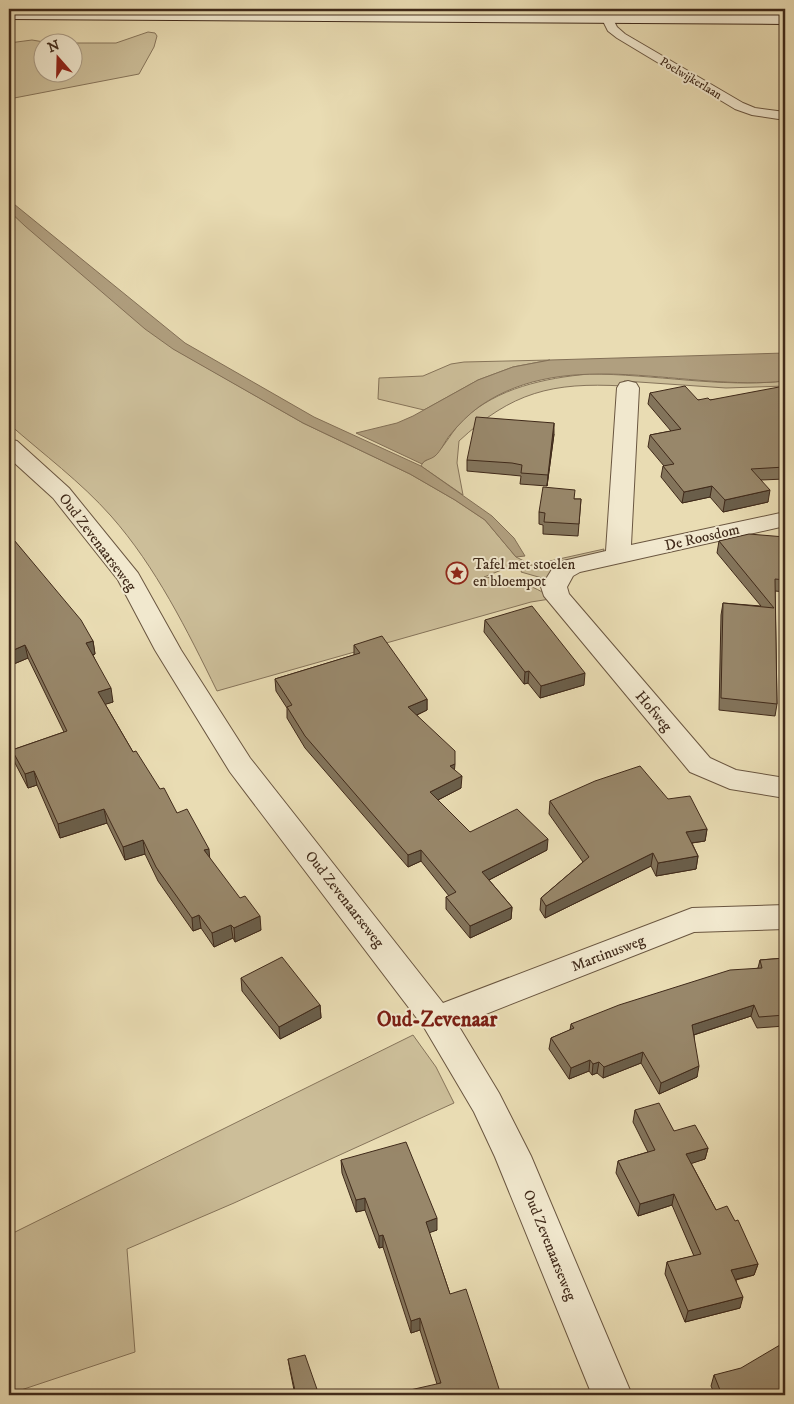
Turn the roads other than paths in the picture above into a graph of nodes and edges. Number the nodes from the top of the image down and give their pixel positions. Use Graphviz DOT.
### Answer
graph roads {
  1 [pos="9,14"];
  2 [pos="608,19"];
  3 [pos="785,20"];
  4 [pos="785,116"];
  5 [pos="628,388"];
  6 [pos="9,446"];
  7 [pos="785,519"];
  8 [pos="618,556"];
  9 [pos="554,587"];
  10 [pos="785,788"];
  11 [pos="785,917"];
  12 [pos="437,1019"];
  13 [pos="612,1395"];
  1 -- 2 [label="street"];
  2 -- 3 [label="street"];
  2 -- 4 [label="lane, Poelwijkerlaan"];
  5 -- 8 [label="street"];
  6 -- 12 [label="street, Oud Zevenaarseweg"];
  7 -- 8 [label="street, De Roosdom"];
  8 -- 9 [label="street, De Roosdom"];
  9 -- 10 [label="street, Hofweg"];
  11 -- 12 [label="street, Martinusweg"];
  12 -- 13 [label="street, Oud Zevenaarseweg"];
}
